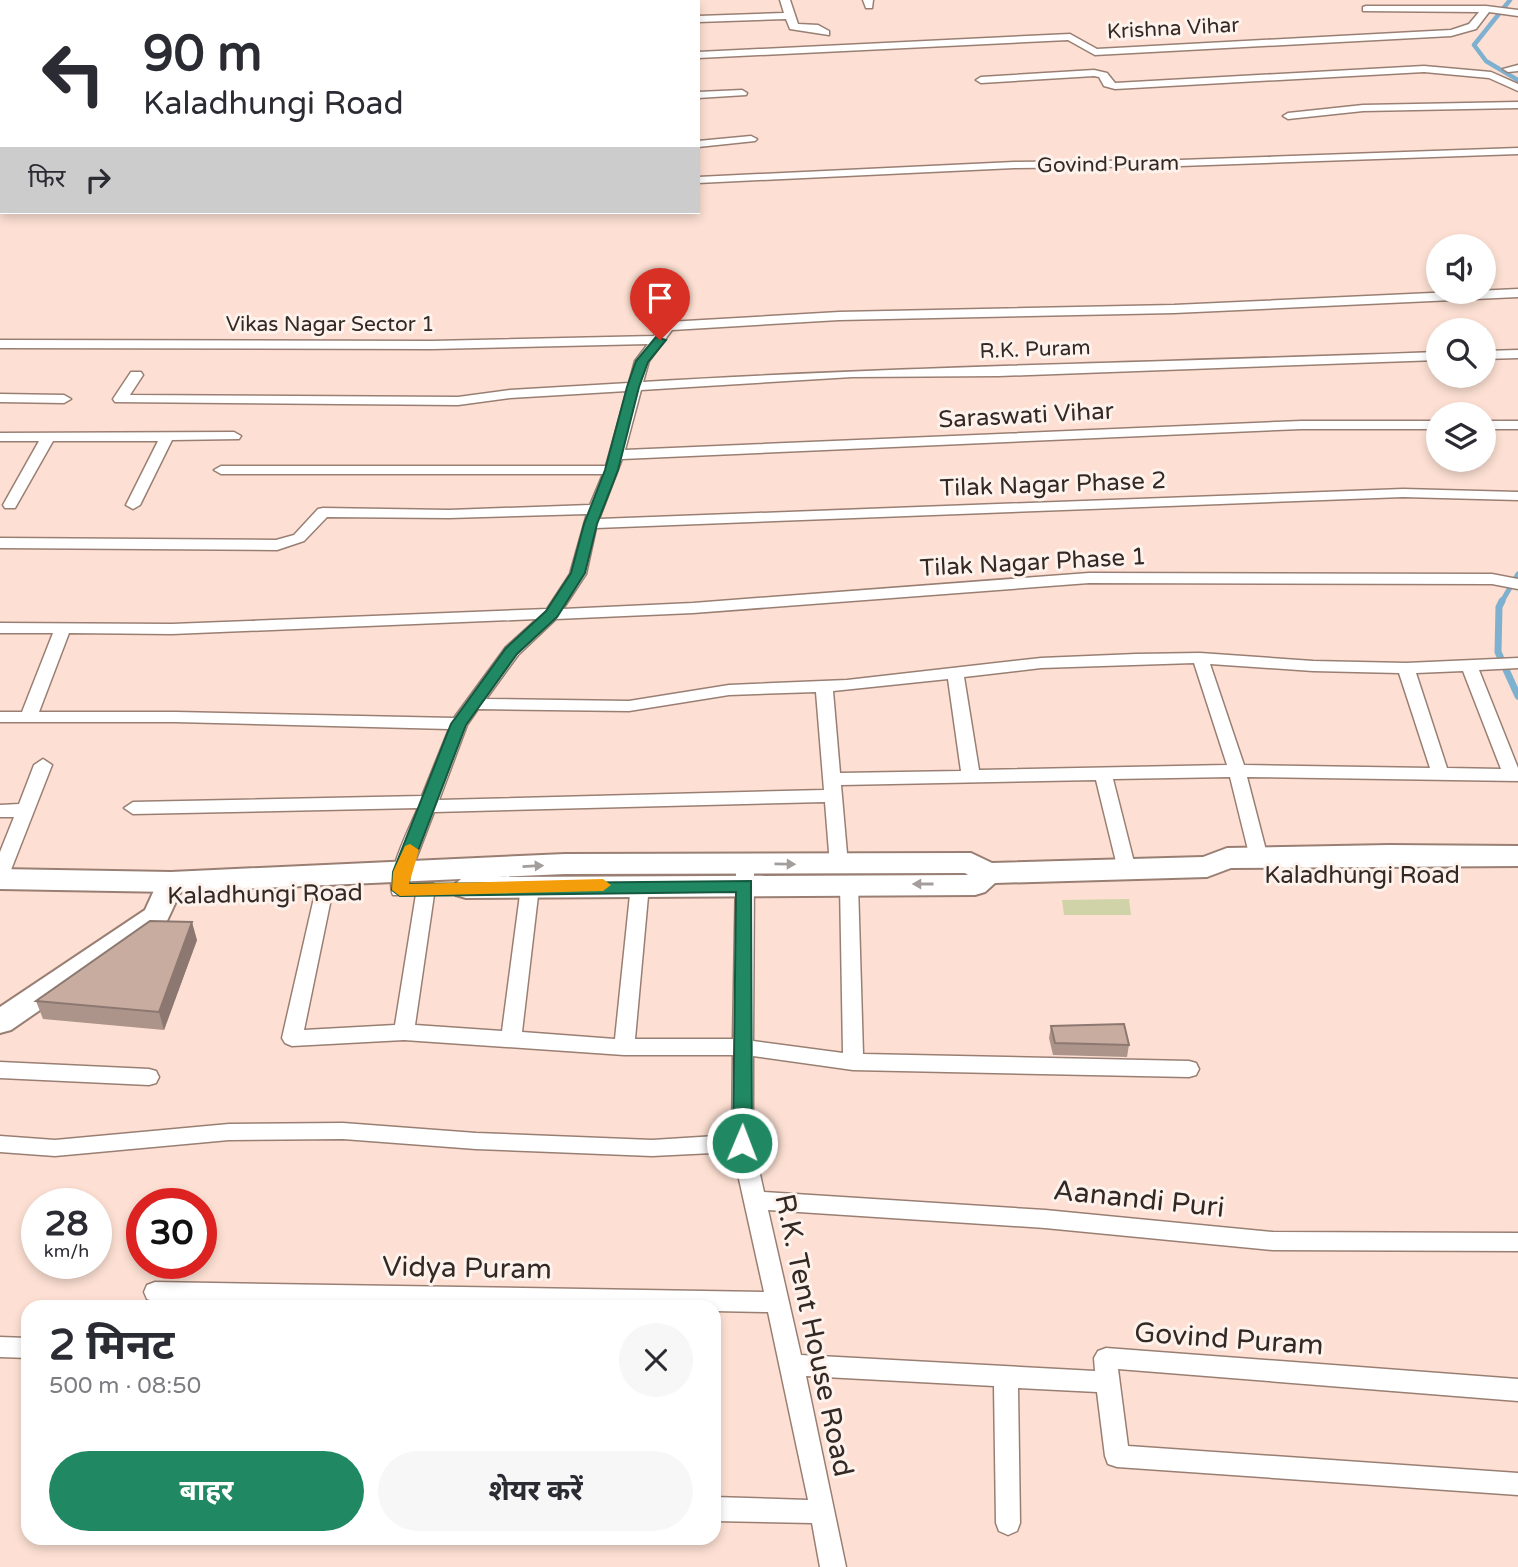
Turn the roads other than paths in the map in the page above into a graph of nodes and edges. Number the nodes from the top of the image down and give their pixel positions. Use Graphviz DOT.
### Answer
graph roads {
  1 [pos="785,0"];
  2 [pos="1402,4"];
  3 [pos="1366,9"];
  4 [pos="1489,9"];
  5 [pos="1512,12"];
  6 [pos="790,16"];
  7 [pos="700,19"];
  8 [pos="824,33"];
  9 [pos="700,55"];
  10 [pos="981,80"];
  11 [pos="1518,88"];
  12 [pos="742,93"];
  13 [pos="700,95"];
  14 [pos="1518,105"];
  15 [pos="1288,116"];
  16 [pos="751,139"];
  17 [pos="700,144"];
  18 [pos="1518,151"];
  19 [pos="700,180"];
  20 [pos="1518,293"];
  21 [pos="660,340"];
  22 [pos="0,344"];
  23 [pos="1518,354"];
  24 [pos="1496,355"];
  25 [pos="1426,356"];
  26 [pos="136,375"];
  27 [pos="633,387"];
  28 [pos="0,398"];
  29 [pos="64,399"];
  30 [pos="1426,425"];
  31 [pos="1496,425"];
  32 [pos="1518,425"];
  33 [pos="234,436"];
  34 [pos="0,437"];
  35 [pos="48,438"];
  36 [pos="166,439"];
  37 [pos="613,463"];
  38 [pos="221,470"];
  39 [pos="1518,496"];
  40 [pos="10,505"];
  41 [pos="133,505"];
  42 [pos="593,517"];
  43 [pos="0,543"];
  44 [pos="1518,584"];
  45 [pos="552,614"];
  46 [pos="0,628"];
  47 [pos="62,631"];
  48 [pos="1200,657"];
  49 [pos="1516,663"];
  50 [pos="1469,665"];
  51 [pos="1406,668"];
  52 [pos="955,673"];
  53 [pos="824,686"];
  54 [pos="472,704"];
  55 [pos="0,717"];
  56 [pos="28,717"];
  57 [pos="459,724"];
  58 [pos="43,765"];
  59 [pos="1237,771"];
  60 [pos="1440,772"];
  61 [pos="1104,773"];
  62 [pos="1515,775"];
  63 [pos="971,776"];
  64 [pos="835,787"];
  65 [pos="428,804"];
  66 [pos="133,808"];
  67 [pos="27,810"];
  68 [pos="0,811"];
  69 [pos="1518,856"];
  70 [pos="1259,858"];
  71 [pos="1394,864"];
  72 [pos="1208,867"];
  73 [pos="1128,870"];
  74 [pos="745,874"];
  75 [pos="844,874"];
  76 [pos="1518,875"];
  77 [pos="0,877"];
  78 [pos="409,884"];
  79 [pos="640,885"];
  80 [pos="530,887"];
  81 [pos="169,889"];
  82 [pos="323,894"];
  83 [pos="0,896"];
  84 [pos="0,1022"];
  85 [pos="404,1032"];
  86 [pos="511,1037"];
  87 [pos="624,1047"];
  88 [pos="744,1047"];
  89 [pos="853,1062"];
  90 [pos="1189,1069"];
  91 [pos="0,1070"];
  92 [pos="149,1077"];
  93 [pos="742,1143"];
  94 [pos="0,1144"];
  95 [pos="755,1200"];
  96 [pos="1518,1242"];
  97 [pos="155,1292"];
  98 [pos="653,1300"];
  99 [pos="721,1301"];
  100 [pos="778,1302"];
  101 [pos="0,1347"];
  102 [pos="21,1348"];
  103 [pos="792,1365"];
  104 [pos="1006,1377"];
  105 [pos="1107,1382"];
  106 [pos="1518,1390"];
  107 [pos="1518,1484"];
  108 [pos="721,1509"];
  109 [pos="822,1512"];
  110 [pos="1008,1523"];
  111 [pos="833,1567"];
  1 -- 6 [label="street"];
  2 -- 3 [label="street"];
  2 -- 4 [label="street"];
  4 -- 5 [label="street"];
  4 -- 9 [label="street, Krishna Vihar"];
  6 -- 7 [label="street"];
  6 -- 8 [label="street"];
  10 -- 11 [label="street"];
  12 -- 13 [label="street"];
  14 -- 15 [label="street"];
  16 -- 17 [label="street"];
  18 -- 19 [label="street, Govind Puram"];
  20 -- 21 [label="street"];
  21 -- 22 [label="street, Vikas Nagar Sector 1"];
  21 -- 27 [label="street"];
  23 -- 24 [label="street"];
  25 -- 27 [label="street, R.K. Puram"];
  26 -- 27 [label="street, R.K. Puram"];
  27 -- 37 [label="street"];
  28 -- 29 [label="street"];
  30 -- 37 [label="street, Saraswati Vihar"];
  31 -- 32 [label="street"];
  33 -- 36 [label="street"];
  34 -- 35 [label="street"];
  35 -- 36 [label="street"];
  35 -- 40 [label="street"];
  36 -- 41 [label="street"];
  37 -- 38 [label="street, Saraswati Vihar"];
  37 -- 42 [label="street"];
  39 -- 42 [label="street, Tilak Nagar Phase 2"];
  42 -- 43 [label="street, Tilak Nagar Phase 2"];
  42 -- 45 [label="street"];
  44 -- 45 [label="street, Tilak Nagar Phase 1"];
  45 -- 47 [label="street, Tilak Nagar Phase 1"];
  45 -- 54 [label="street"];
  46 -- 47 [label="street, Tilak Nagar Phase 1"];
  47 -- 56 [label="street"];
  48 -- 51 [label="street"];
  48 -- 52 [label="street"];
  48 -- 59 [label="street"];
  49 -- 50 [label="street"];
  50 -- 51 [label="street"];
  50 -- 62 [label="street"];
  51 -- 60 [label="street"];
  52 -- 53 [label="street"];
  52 -- 63 [label="street"];
  53 -- 54 [label="street"];
  53 -- 64 [label="street"];
  54 -- 57 [label="street"];
  55 -- 56 [label="street"];
  56 -- 57 [label="street"];
  57 -- 65 [label="street"];
  58 -- 67 [label="street"];
  59 -- 60 [label="street"];
  59 -- 61 [label="street"];
  59 -- 70 [label="street"];
  60 -- 62 [label="street"];
  61 -- 63 [label="street"];
  61 -- 73 [label="street"];
  63 -- 64 [label="street"];
  64 -- 65 [label="street"];
  64 -- 75 [label="street"];
  65 -- 66 [label="street"];
  65 -- 78 [label="street"];
  67 -- 68 [label="street"];
  67 -- 77 [label="street"];
  69 -- 71 [label="main road, Kaladhungi Road"];
  70 -- 71 [label="main road, Kaladhungi Road"];
  70 -- 72 [label="main road, Kaladhungi Road"];
  71 -- 72 [label="main road, Kaladhungi Road"];
  71 -- 76 [label="main road, Kaladhungi Road"];
  72 -- 73 [label="main road, Kaladhungi Road"];
  73 -- 75 [label="main road, Kaladhungi Road"];
  74 -- 75 [label="main road, Kaladhungi Road"];
  78 -- 74 [label="main road, Kaladhungi Road, one-way"];
  74 -- 79 [label="main road, Kaladhungi Road"];
  74 -- 88 [label="street, R.K. Tent House Road"];
  75 -- 89 [label="street"];
  77 -- 81 [label="main road, Kaladhungi Road"];
  78 -- 80 [label="main road, Kaladhungi Road"];
  78 -- 81 [label="main road, Kaladhungi Road"];
  78 -- 82 [label="main road, Kaladhungi Road"];
  78 -- 85 [label="street"];
  79 -- 80 [label="main road, Kaladhungi Road"];
  79 -- 87 [label="street"];
  80 -- 86 [label="street"];
  81 -- 82 [label="main road, Kaladhungi Road"];
  81 -- 83 [label="main road, Kaladhungi Road"];
  81 -- 84 [label="main road"];
  82 -- 85 [label="street"];
  85 -- 86 [label="street"];
  86 -- 87 [label="street"];
  87 -- 88 [label="street"];
  88 -- 89 [label="street"];
  88 -- 93 [label="street, R.K. Tent House Road"];
  89 -- 90 [label="street"];
  91 -- 92 [label="street"];
  93 -- 94 [label="street"];
  93 -- 95 [label="street, R.K. Tent House Road"];
  95 -- 96 [label="street, Aanandi Puri"];
  95 -- 100 [label="street, R.K. Tent House Road"];
  97 -- 98 [label="street, Vidya Puram"];
  99 -- 100 [label="street, Vidya Puram"];
  100 -- 103 [label="street, R.K. Tent House Road"];
  101 -- 102 [label="street"];
  103 -- 104 [label="street"];
  103 -- 109 [label="street, R.K. Tent House Road"];
  104 -- 105 [label="street"];
  104 -- 110 [label="street"];
  105 -- 106 [label="street, Govind Puram"];
  105 -- 107 [label="street"];
  108 -- 109 [label="street"];
  109 -- 111 [label="street, R.K. Tent House Road"];
}
